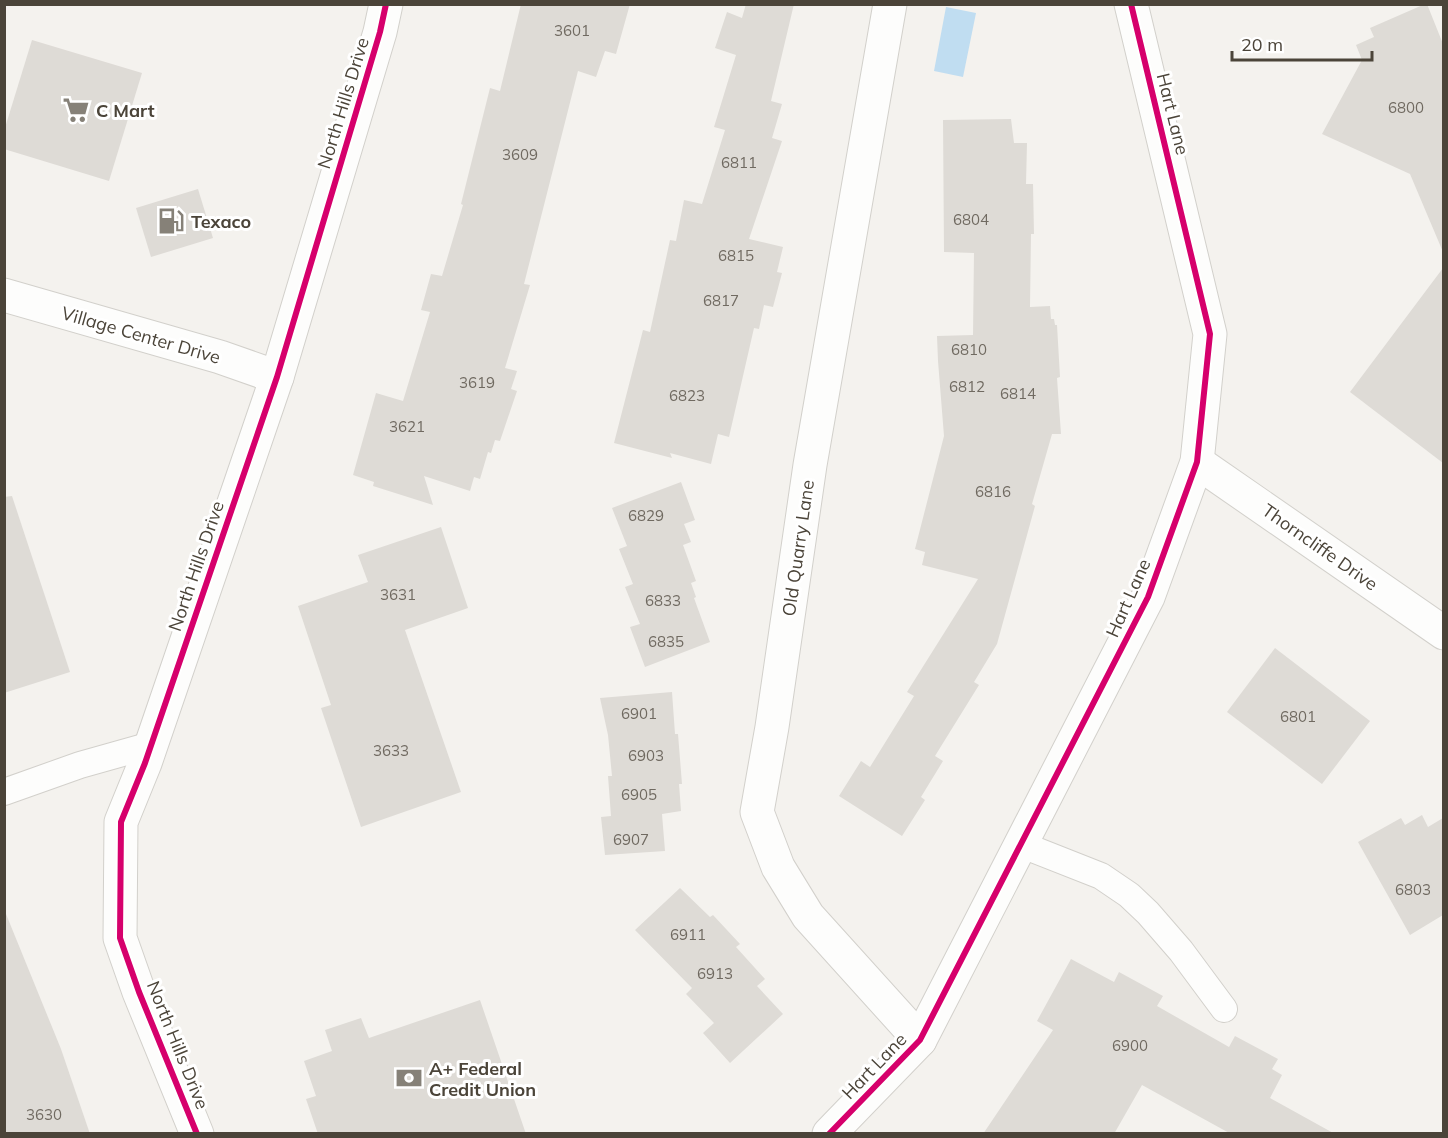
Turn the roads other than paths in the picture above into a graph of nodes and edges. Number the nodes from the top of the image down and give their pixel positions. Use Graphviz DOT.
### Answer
graph roads {
  1 [pos="387,4"];
  2 [pos="890,4"];
  3 [pos="1131,4"];
  4 [pos="4,295"];
  5 [pos="277,377"];
  6 [pos="1197,462"];
  7 [pos="1443,633"];
  8 [pos="151,745"];
  9 [pos="4,792"];
  10 [pos="1020,844"];
  11 [pos="1224,1009"];
  12 [pos="920,1040"];
  13 [pos="197,1134"];
  14 [pos="829,1134"];
  1 -- 5 [label="street, North Hills Drive"];
  2 -- 12 [label="street, Old Quarry Lane"];
  3 -- 6 [label="street, Hart Lane"];
  4 -- 5 [label="street, Village Center Drive"];
  5 -- 8 [label="street, North Hills Drive"];
  6 -- 7 [label="street, Thorncliffe Drive"];
  6 -- 10 [label="street, Hart Lane"];
  8 -- 9 [label="lane"];
  8 -- 13 [label="street, North Hills Drive"];
  10 -- 11 [label="lane"];
  10 -- 12 [label="street, Hart Lane"];
  12 -- 14 [label="street, Hart Lane"];
}
